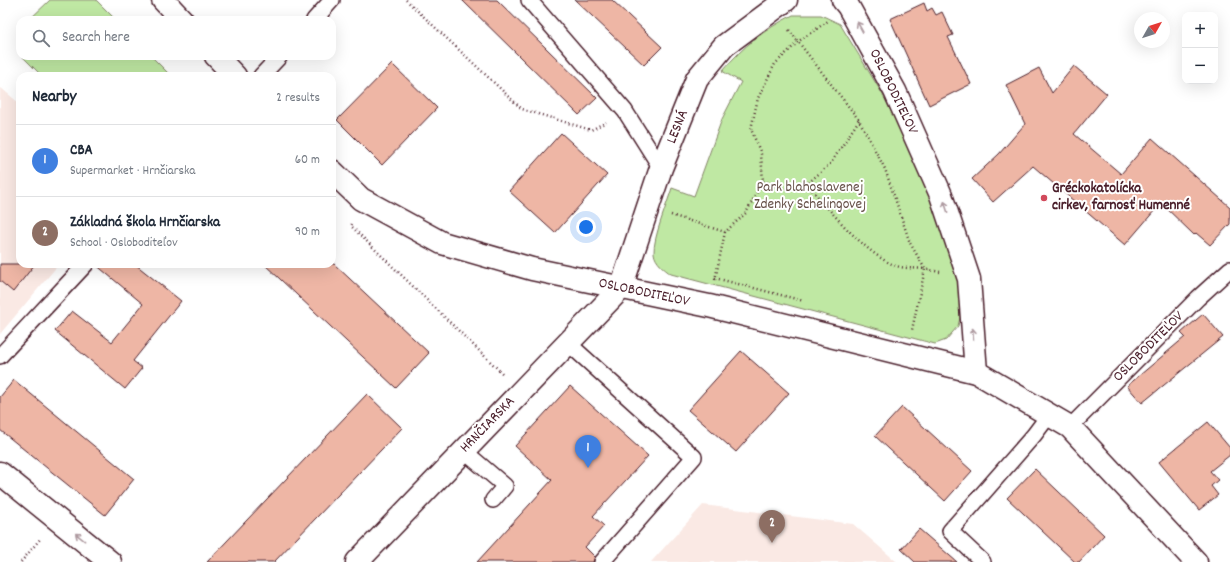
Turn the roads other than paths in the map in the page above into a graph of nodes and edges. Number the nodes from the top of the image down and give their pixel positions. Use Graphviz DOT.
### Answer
graph roads {
  1 [pos="163,0"];
  2 [pos="332,0"];
  3 [pos="529,0"];
  4 [pos="846,3"];
  5 [pos="779,5"];
  6 [pos="178,16"];
  7 [pos="318,16"];
  8 [pos="220,60"];
  9 [pos="276,60"];
  10 [pos="231,72"];
  11 [pos="265,72"];
  12 [pos="661,168"];
  13 [pos="336,175"];
  14 [pos="82,268"];
  15 [pos="1230,269"];
  16 [pos="620,288"];
  17 [pos="568,343"];
  18 [pos="0,356"];
  19 [pos="976,372"];
  20 [pos="1049,415"];
  21 [pos="1070,427"];
  22 [pos="464,451"];
  23 [pos="0,473"];
  24 [pos="493,500"];
  25 [pos="110,562"];
  26 [pos="356,562"];
  27 [pos="602,562"];
  28 [pos="983,562"];
  29 [pos="1196,562"];
  1 -- 6 [label="street"];
  2 -- 7 [label="lane"];
  3 -- 12 [label="lane"];
  19 -- 4 [label="street, OSLOBODITEĽOV, one-way"];
  5 -- 12 [label="street, LESNÁ"];
  8 -- 10 [label="street"];
  9 -- 11 [label="lane"];
  12 -- 16 [label="street, LESNÁ"];
  13 -- 16 [label="street, OSLOBODITEĽOV"];
  14 -- 18 [label="lane"];
  15 -- 21 [label="lane, OSLOBODITEĽOV"];
  16 -- 17 [label="street, HRNČIARSKA"];
  16 -- 19 [label="street, OSLOBODITEĽOV"];
  17 -- 22 [label="street, HRNČIARSKA"];
  17 -- 27 [label="lane"];
  19 -- 20 [label="street, OSLOBODITEĽOV"];
  20 -- 21 [label="street, OSLOBODITEĽOV"];
  20 -- 28 [label="lane"];
  21 -- 29 [label="street, OSLOBODITEĽOV"];
  22 -- 24 [label="lane"];
  22 -- 26 [label="street, HRNČIARSKA"];
  25 -- 23 [label="street, one-way"];
}
